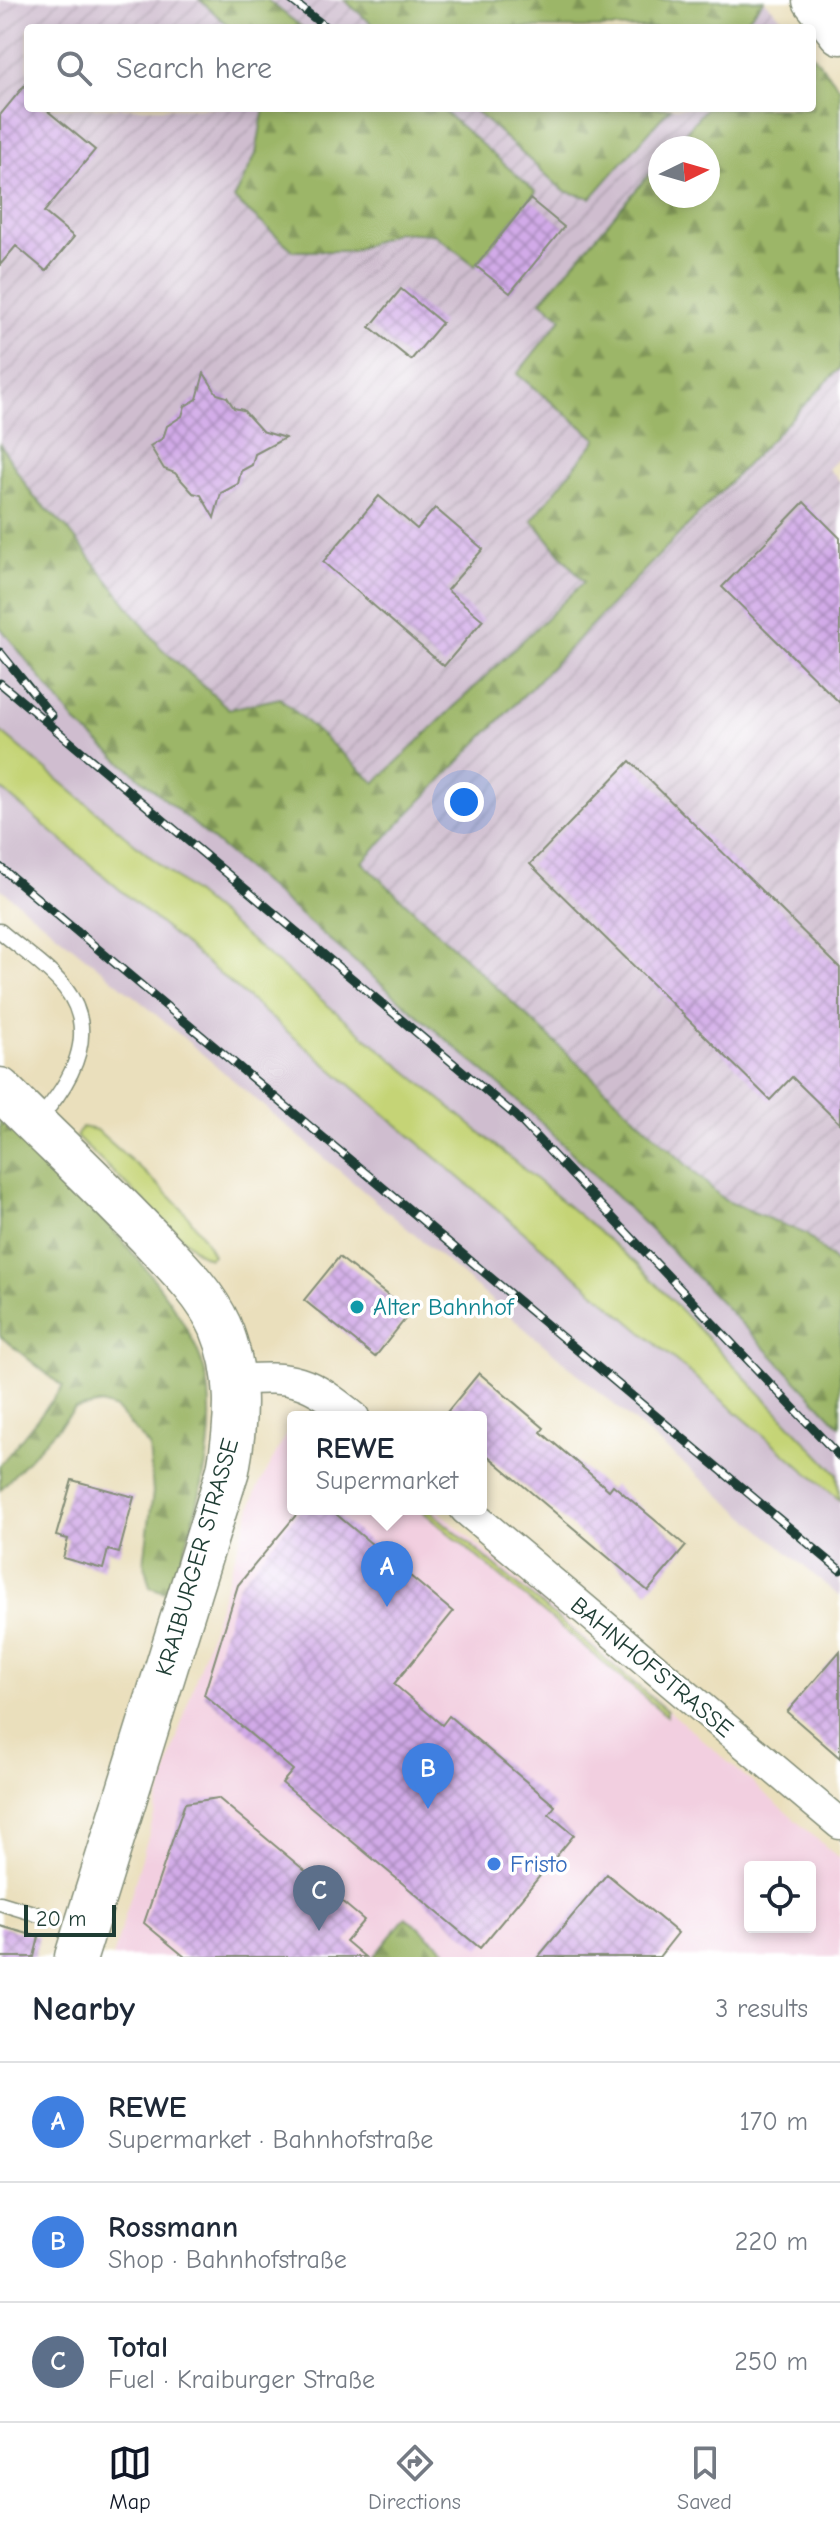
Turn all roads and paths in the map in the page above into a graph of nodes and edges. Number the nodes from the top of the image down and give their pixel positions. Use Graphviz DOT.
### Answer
graph roads {
  1 [pos="814,0"];
  2 [pos="840,33"];
  3 [pos="0,931"];
  4 [pos="0,1089"];
  5 [pos="35,1124"];
  6 [pos="235,1380"];
  7 [pos="347,1411"];
  8 [pos="472,1515"];
  9 [pos="840,1824"];
  10 [pos="0,1903"];
  11 [pos="43,1916"];
  12 [pos="76,1957"];
  1 -- 2 [label="main road"];
  3 -- 5 [label="lane"];
  4 -- 5 [label="main road, KRAIBURGER STRASSE"];
  5 -- 6 [label="main road, KRAIBURGER STRASSE"];
  6 -- 7 [label="street"];
  6 -- 12 [label="main road, KRAIBURGER STRASSE"];
  8 -- 9 [label="street, BAHNHOFSTRASSE"];
  10 -- 11 [label="lane"];
}
